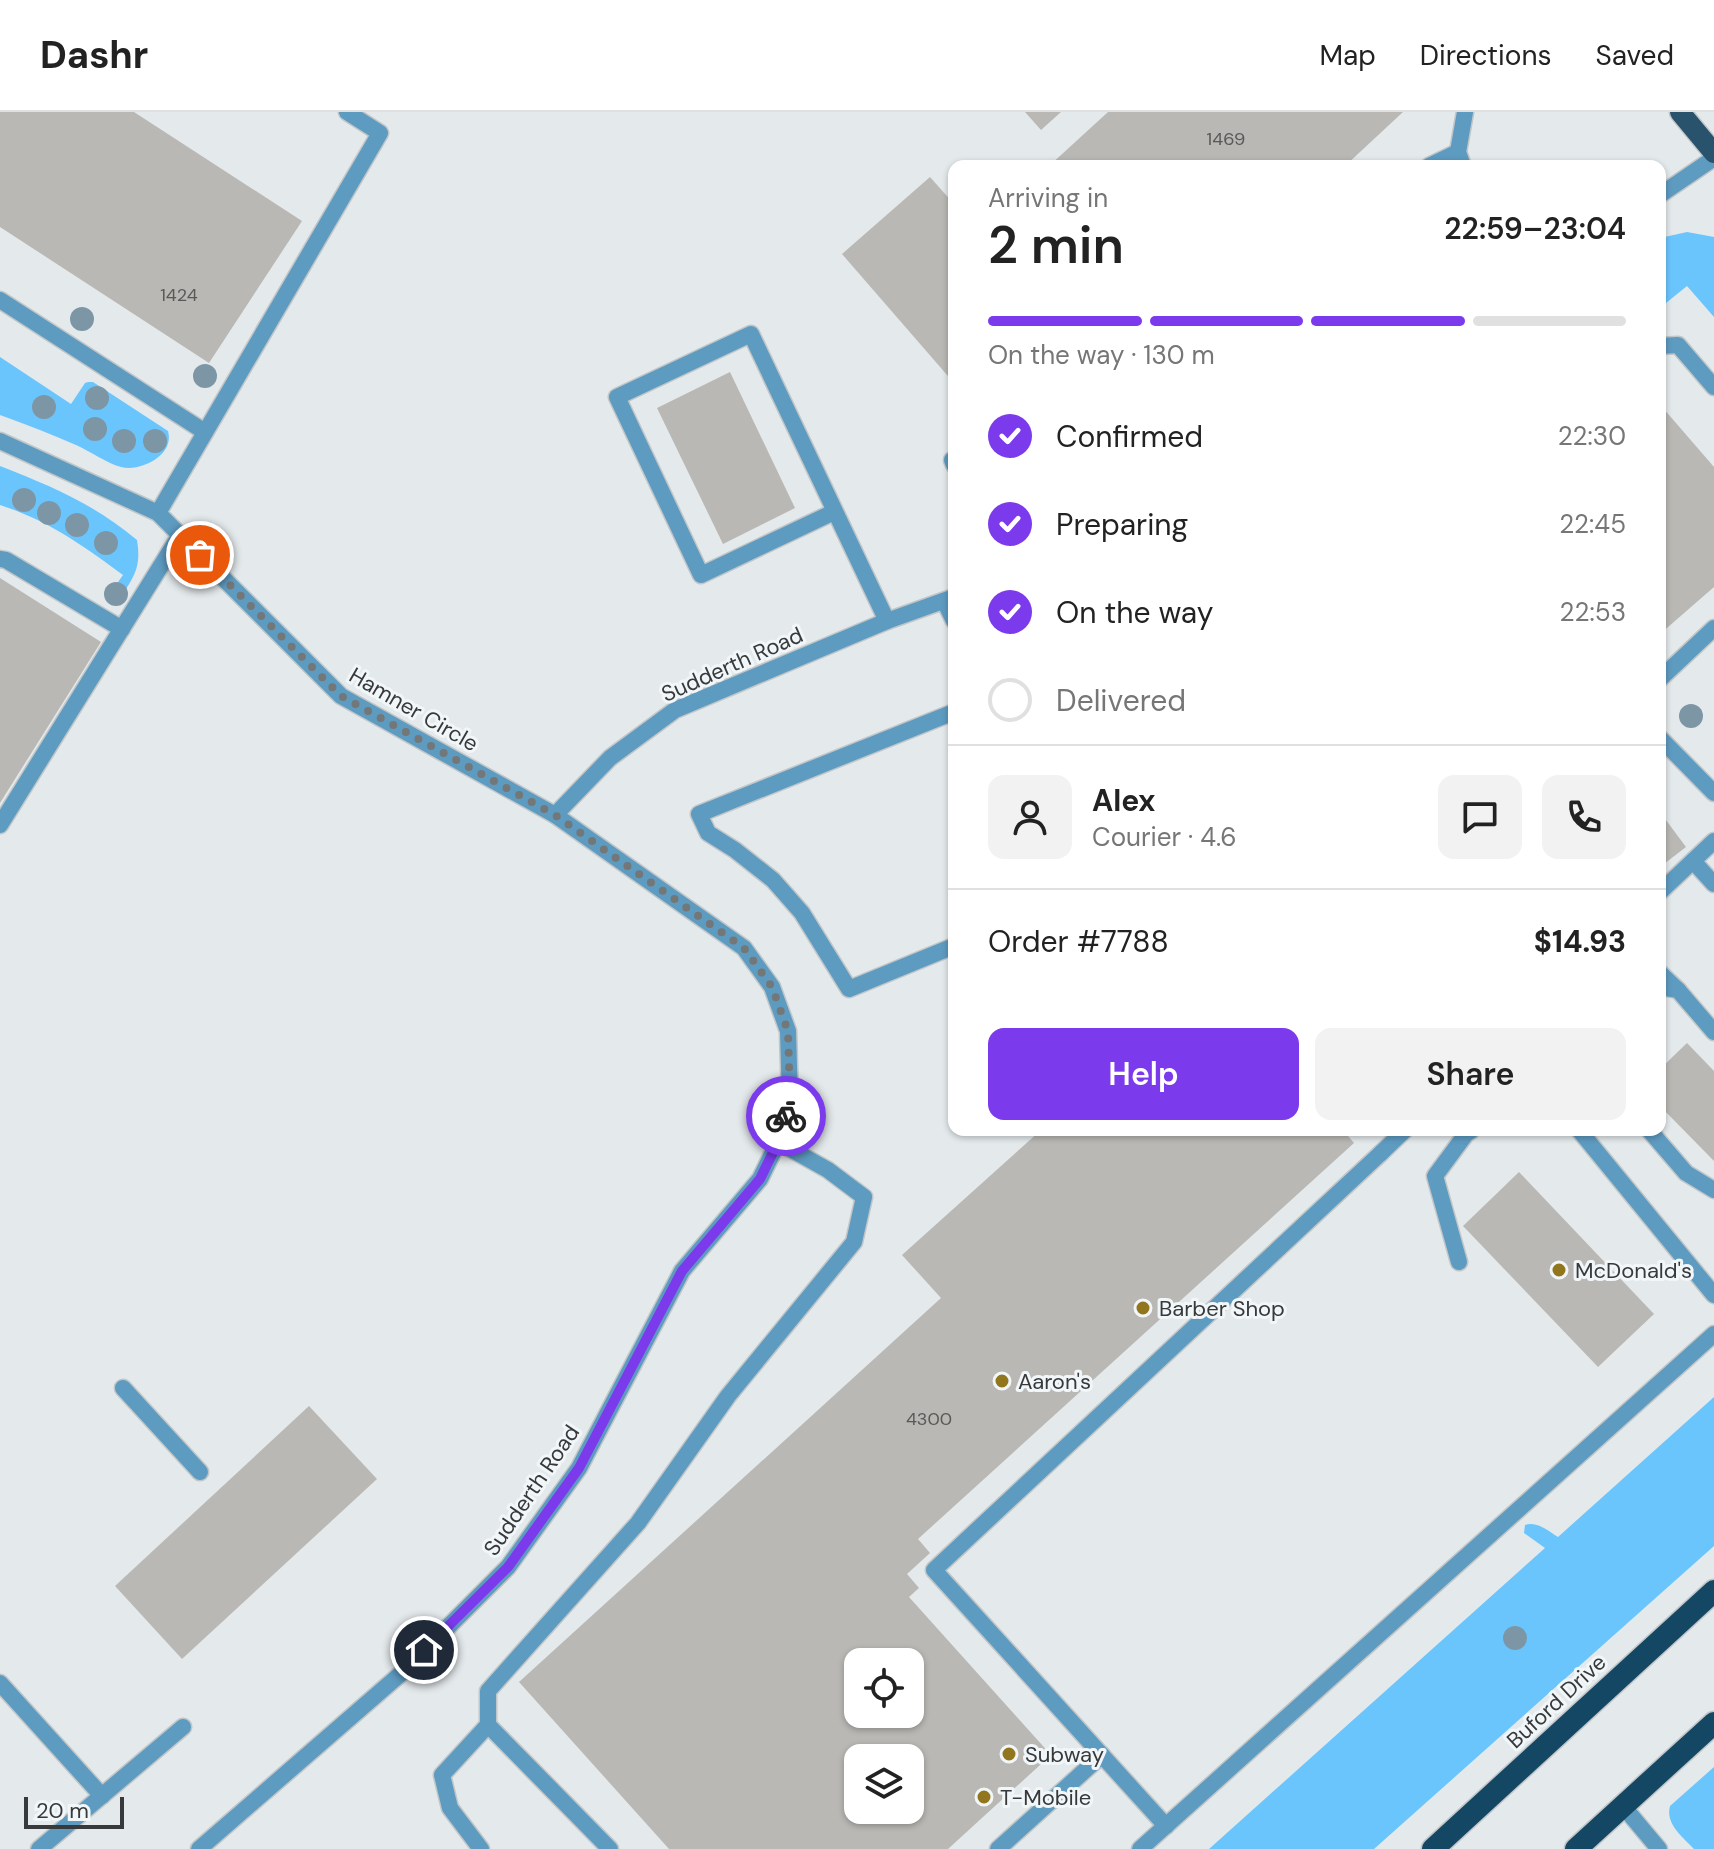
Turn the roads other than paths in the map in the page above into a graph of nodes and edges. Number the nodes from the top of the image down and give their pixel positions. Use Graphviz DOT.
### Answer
graph roads {
  1 [pos="347,112"];
  2 [pos="1465,112"];
  3 [pos="1680,112"];
  4 [pos="1714,155"];
  5 [pos="1460,159"];
  6 [pos="1666,191"];
  7 [pos="0,300"];
  8 [pos="1666,346"];
  9 [pos="1714,387"];
  10 [pos="205,432"];
  11 [pos="0,441"];
  12 [pos="834,512"];
  13 [pos="158,513"];
  14 [pos="180,535"];
  15 [pos="0,559"];
  16 [pos="948,599"];
  17 [pos="887,621"];
  18 [pos="1714,628"];
  19 [pos="122,629"];
  20 [pos="1666,673"];
  21 [pos="948,714"];
  22 [pos="1666,744"];
  23 [pos="1714,793"];
  24 [pos="555,815"];
  25 [pos="0,825"];
  26 [pos="1714,841"];
  27 [pos="1693,861"];
  28 [pos="1714,884"];
  29 [pos="1666,886"];
  30 [pos="948,948"];
  31 [pos="1666,979"];
  32 [pos="1666,988"];
  33 [pos="1678,990"];
  34 [pos="788,1031"];
  35 [pos="1714,1032"];
  36 [pos="1399,1136"];
  37 [pos="1465,1136"];
  38 [pos="1584,1136"];
  39 [pos="1654,1136"];
  40 [pos="778,1142"];
  41 [pos="1714,1190"];
  42 [pos="1459,1262"];
  43 [pos="1714,1295"];
  44 [pos="1714,1334"];
  45 [pos="123,1388"];
  46 [pos="200,1472"];
  47 [pos="1714,1591"];
  48 [pos="0,1683"];
  49 [pos="1714,1723"];
  50 [pos="488,1725"];
  51 [pos="183,1727"];
  52 [pos="1102,1755"];
  53 [pos="102,1796"];
  54 [pos="1623,1806"];
  55 [pos="1166,1826"];
  56 [pos="39,1849"];
  57 [pos="199,1849"];
  58 [pos="481,1849"];
  59 [pos="610,1849"];
  60 [pos="998,1849"];
  61 [pos="1140,1849"];
  62 [pos="1433,1849"];
  63 [pos="1576,1849"];
  64 [pos="1659,1849"];
  1 -- 10 [label="street"];
  2 -- 5 [label="street"];
  3 -- 4 [label="main road"];
  4 -- 6 [label="street"];
  7 -- 10 [label="street"];
  8 -- 9 [label="street"];
  10 -- 13 [label="street"];
  11 -- 13 [label="street, Hamner Circle"];
  12 -- 12 [label="street"];
  12 -- 17 [label="street"];
  13 -- 14 [label="street, Hamner Circle"];
  14 -- 19 [label="street"];
  14 -- 24 [label="street, Hamner Circle"];
  15 -- 19 [label="street"];
  16 -- 17 [label="street, Sudderth Road"];
  17 -- 24 [label="street, Sudderth Road"];
  18 -- 20 [label="street"];
  19 -- 25 [label="street"];
  21 -- 30 [label="street"];
  22 -- 23 [label="street"];
  24 -- 34 [label="street, Hamner Circle"];
  26 -- 27 [label="street"];
  27 -- 28 [label="street"];
  27 -- 29 [label="street"];
  31 -- 33 [label="street"];
  32 -- 33 [label="street"];
  33 -- 35 [label="street"];
  34 -- 40 [label="street, Sudderth Road"];
  36 -- 52 [label="street"];
  37 -- 42 [label="street"];
  38 -- 43 [label="street"];
  39 -- 41 [label="street"];
  40 -- 50 [label="street"];
  40 -- 57 [label="street, Sudderth Road"];
  44 -- 55 [label="street"];
  45 -- 46 [label="street"];
  47 -- 62 [label="highway, Buford Drive"];
  48 -- 53 [label="street"];
  49 -- 54 [label="highway"];
  50 -- 58 [label="street"];
  50 -- 59 [label="street"];
  51 -- 53 [label="street"];
  52 -- 55 [label="street"];
  52 -- 60 [label="street"];
  53 -- 56 [label="street"];
  54 -- 63 [label="highway"];
  54 -- 64 [label="street"];
  55 -- 61 [label="street"];
}
